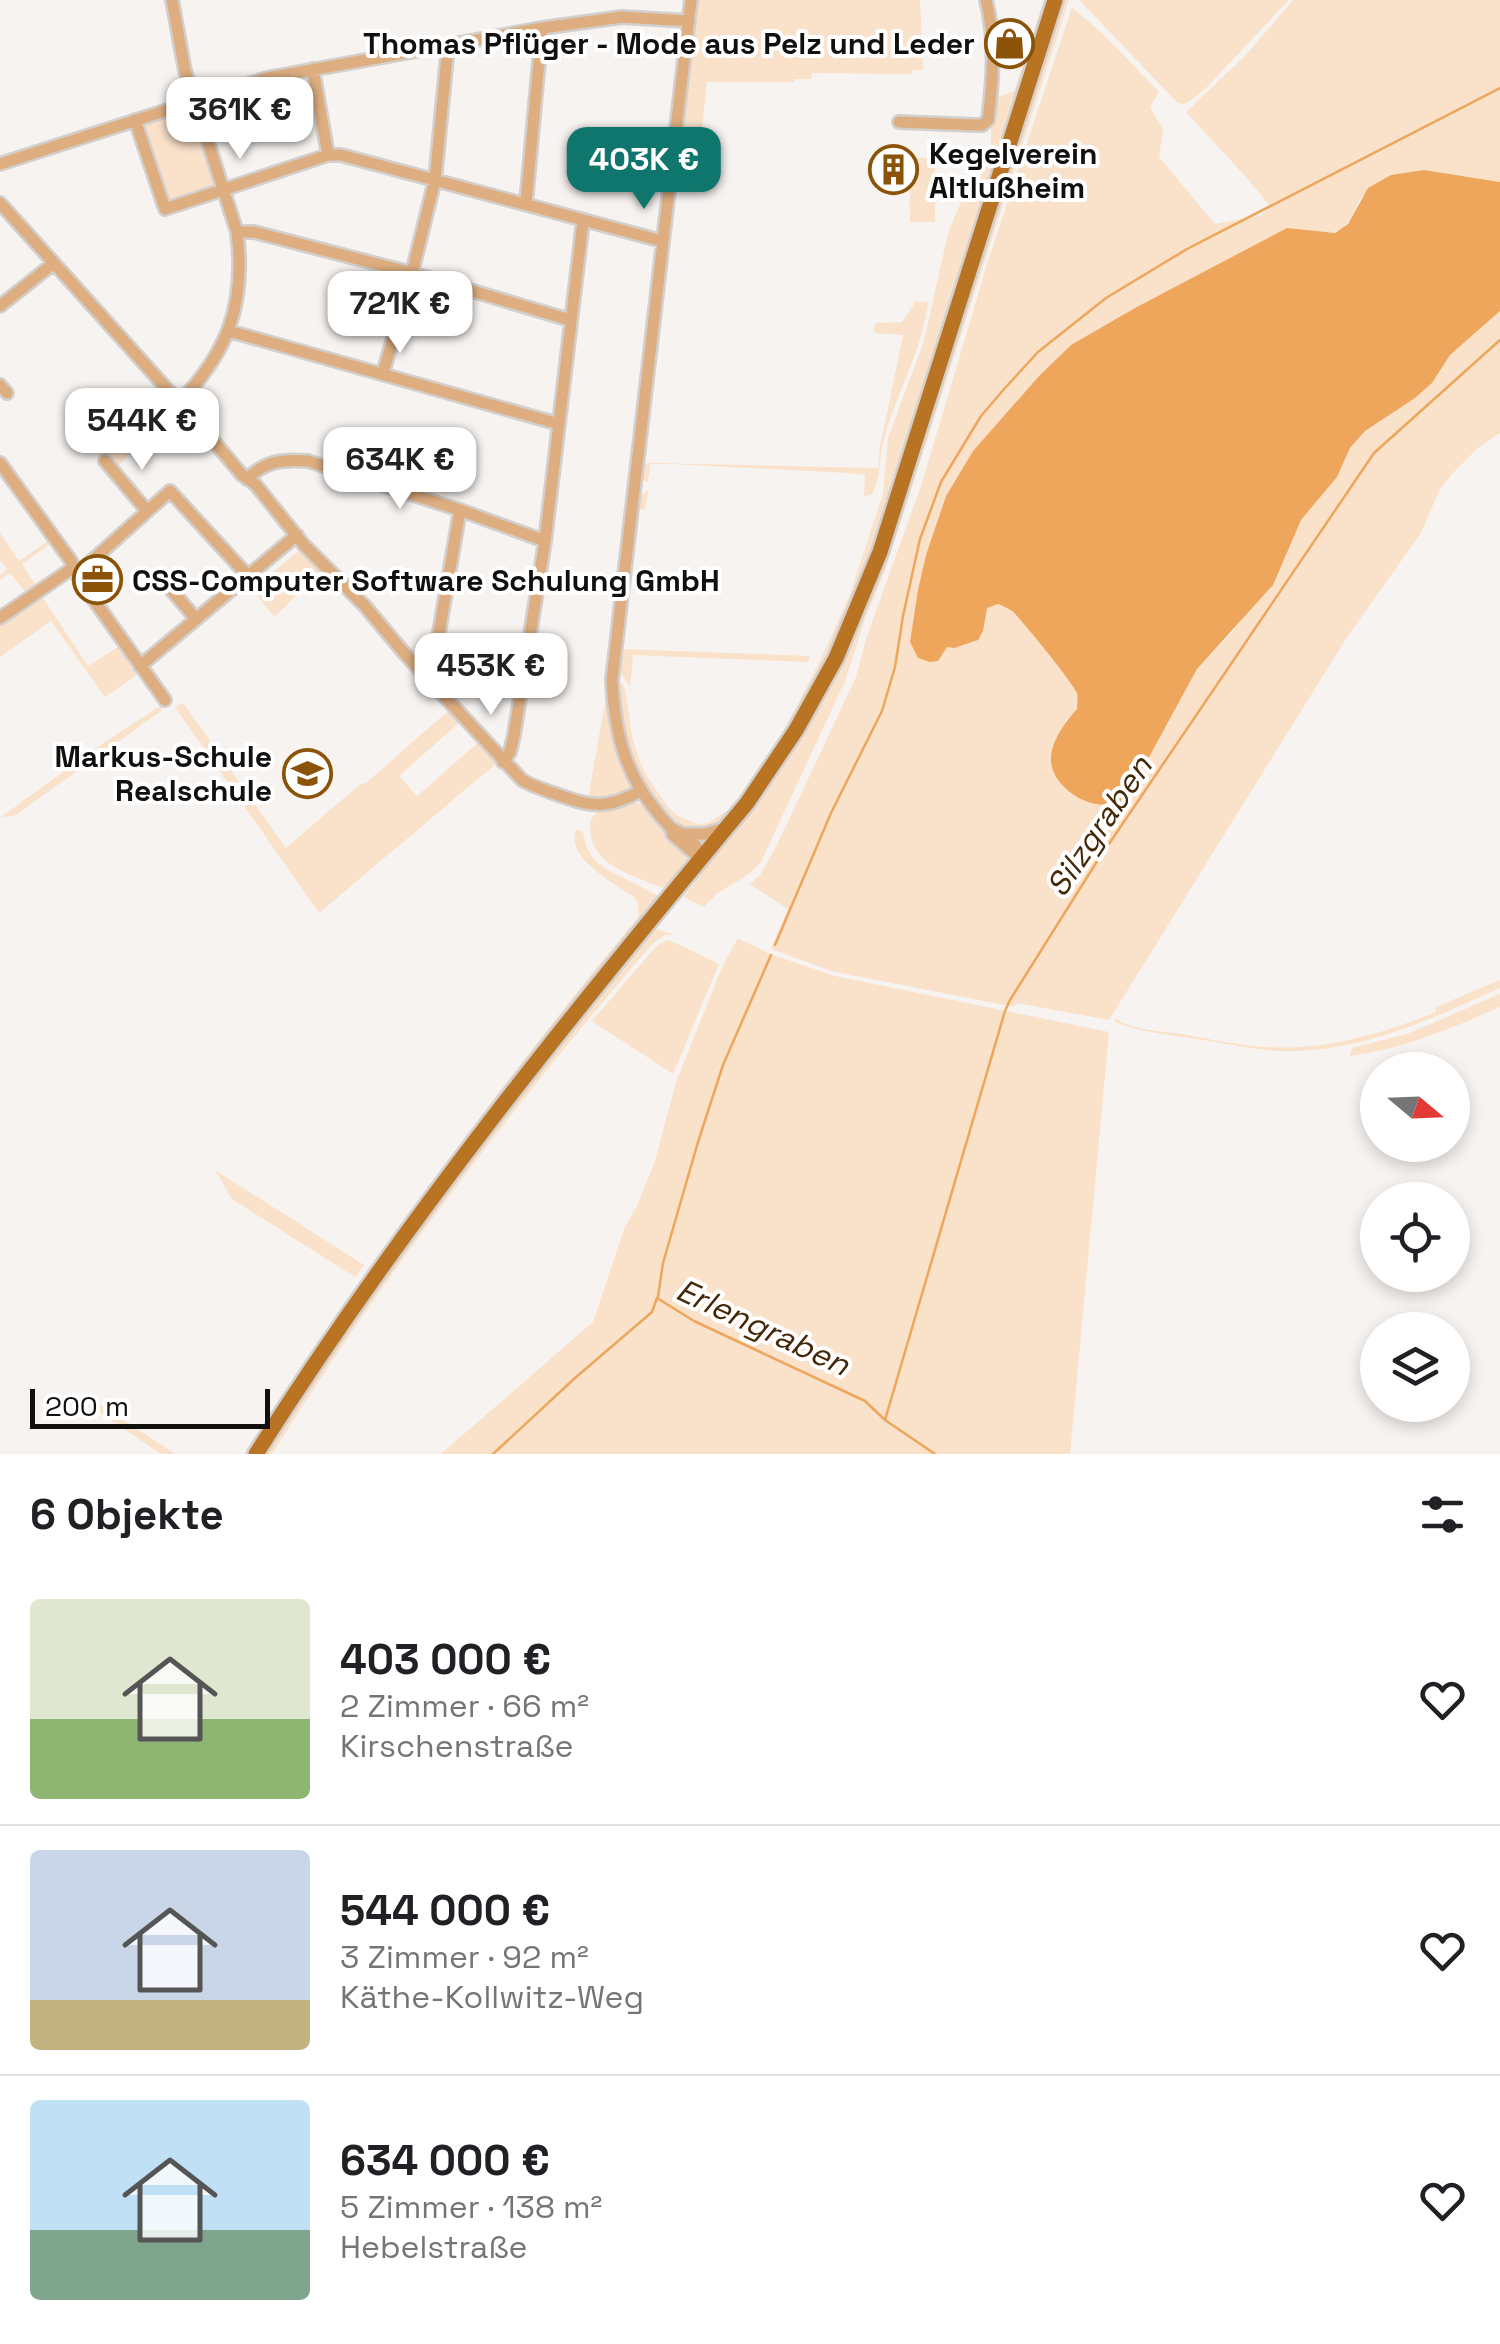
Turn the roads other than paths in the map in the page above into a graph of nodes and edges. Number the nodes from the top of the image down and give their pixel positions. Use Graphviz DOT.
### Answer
graph roads {
  1 [pos="172,0"];
  2 [pos="690,0"];
  3 [pos="986,0"];
  4 [pos="1055,0"];
  5 [pos="688,20"];
  6 [pos="542,28"];
  7 [pos="448,46"];
  8 [pos="313,69"];
  9 [pos="193,101"];
  10 [pos="135,120"];
  11 [pos="899,122"];
  12 [pos="328,155"];
  13 [pos="0,164"];
  14 [pos="435,180"];
  15 [pos="224,189"];
  16 [pos="0,203"];
  17 [pos="526,203"];
  18 [pos="583,221"];
  19 [pos="237,232"];
  20 [pos="662,240"];
  21 [pos="54,263"];
  22 [pos="412,274"];
  23 [pos="0,306"];
  24 [pos="570,320"];
  25 [pos="229,331"];
  26 [pos="384,373"];
  27 [pos="178,404"];
  28 [pos="559,424"];
  29 [pos="105,461"];
  30 [pos="0,463"];
  31 [pos="247,479"];
  32 [pos="460,510"];
  33 [pos="147,511"];
  34 [pos="296,536"];
  35 [pos="545,541"];
  36 [pos="76,570"];
  37 [pos="248,576"];
  38 [pos="162,580"];
  39 [pos="0,618"];
  40 [pos="196,620"];
  41 [pos="140,666"];
  42 [pos="423,673"];
  43 [pos="165,700"];
  44 [pos="503,762"];
  45 [pos="640,792"];
  46 [pos="671,828"];
  47 [pos="726,828"];
  48 [pos="685,834"];
  49 [pos="702,860"];
  50 [pos="256,1454"];
  1 -- 9 [label="street"];
  2 -- 5 [label="street"];
  3 -- 11 [label="street"];
  4 -- 47 [label="main road"];
  5 -- 6 [label="street"];
  5 -- 20 [label="street"];
  6 -- 7 [label="street"];
  6 -- 17 [label="street"];
  7 -- 8 [label="street"];
  7 -- 14 [label="street"];
  8 -- 9 [label="street"];
  8 -- 12 [label="street"];
  9 -- 10 [label="street"];
  9 -- 15 [label="street"];
  10 -- 13 [label="street"];
  10 -- 15 [label="street"];
  12 -- 14 [label="street"];
  12 -- 15 [label="street"];
  14 -- 17 [label="street"];
  14 -- 22 [label="street"];
  15 -- 19 [label="street"];
  16 -- 21 [label="street"];
  17 -- 18 [label="street"];
  18 -- 20 [label="street"];
  18 -- 24 [label="street"];
  19 -- 22 [label="street"];
  19 -- 25 [label="street"];
  20 -- 45 [label="street"];
  21 -- 23 [label="street"];
  21 -- 27 [label="street"];
  22 -- 24 [label="street"];
  22 -- 26 [label="street"];
  24 -- 28 [label="street"];
  25 -- 26 [label="street"];
  25 -- 27 [label="street"];
  26 -- 28 [label="street"];
  27 -- 31 [label="street"];
  28 -- 35 [label="street"];
  29 -- 33 [label="street"];
  30 -- 36 [label="street"];
  31 -- 32 [label="street"];
  31 -- 34 [label="street"];
  32 -- 35 [label="street"];
  32 -- 42 [label="street"];
  33 -- 36 [label="street"];
  33 -- 37 [label="street"];
  34 -- 37 [label="street"];
  34 -- 42 [label="street"];
  35 -- 44 [label="street"];
  36 -- 39 [label="street"];
  36 -- 41 [label="street"];
  37 -- 40 [label="street"];
  38 -- 40 [label="street"];
  40 -- 41 [label="street"];
  41 -- 43 [label="street"];
  42 -- 44 [label="street"];
  44 -- 45 [label="street"];
  45 -- 46 [label="street"];
  46 -- 48 [label="street"];
  46 -- 49 [label="street"];
  47 -- 48 [label="street"];
  47 -- 49 [label="main road"];
  48 -- 49 [label="street"];
  49 -- 50 [label="main road"];
}
